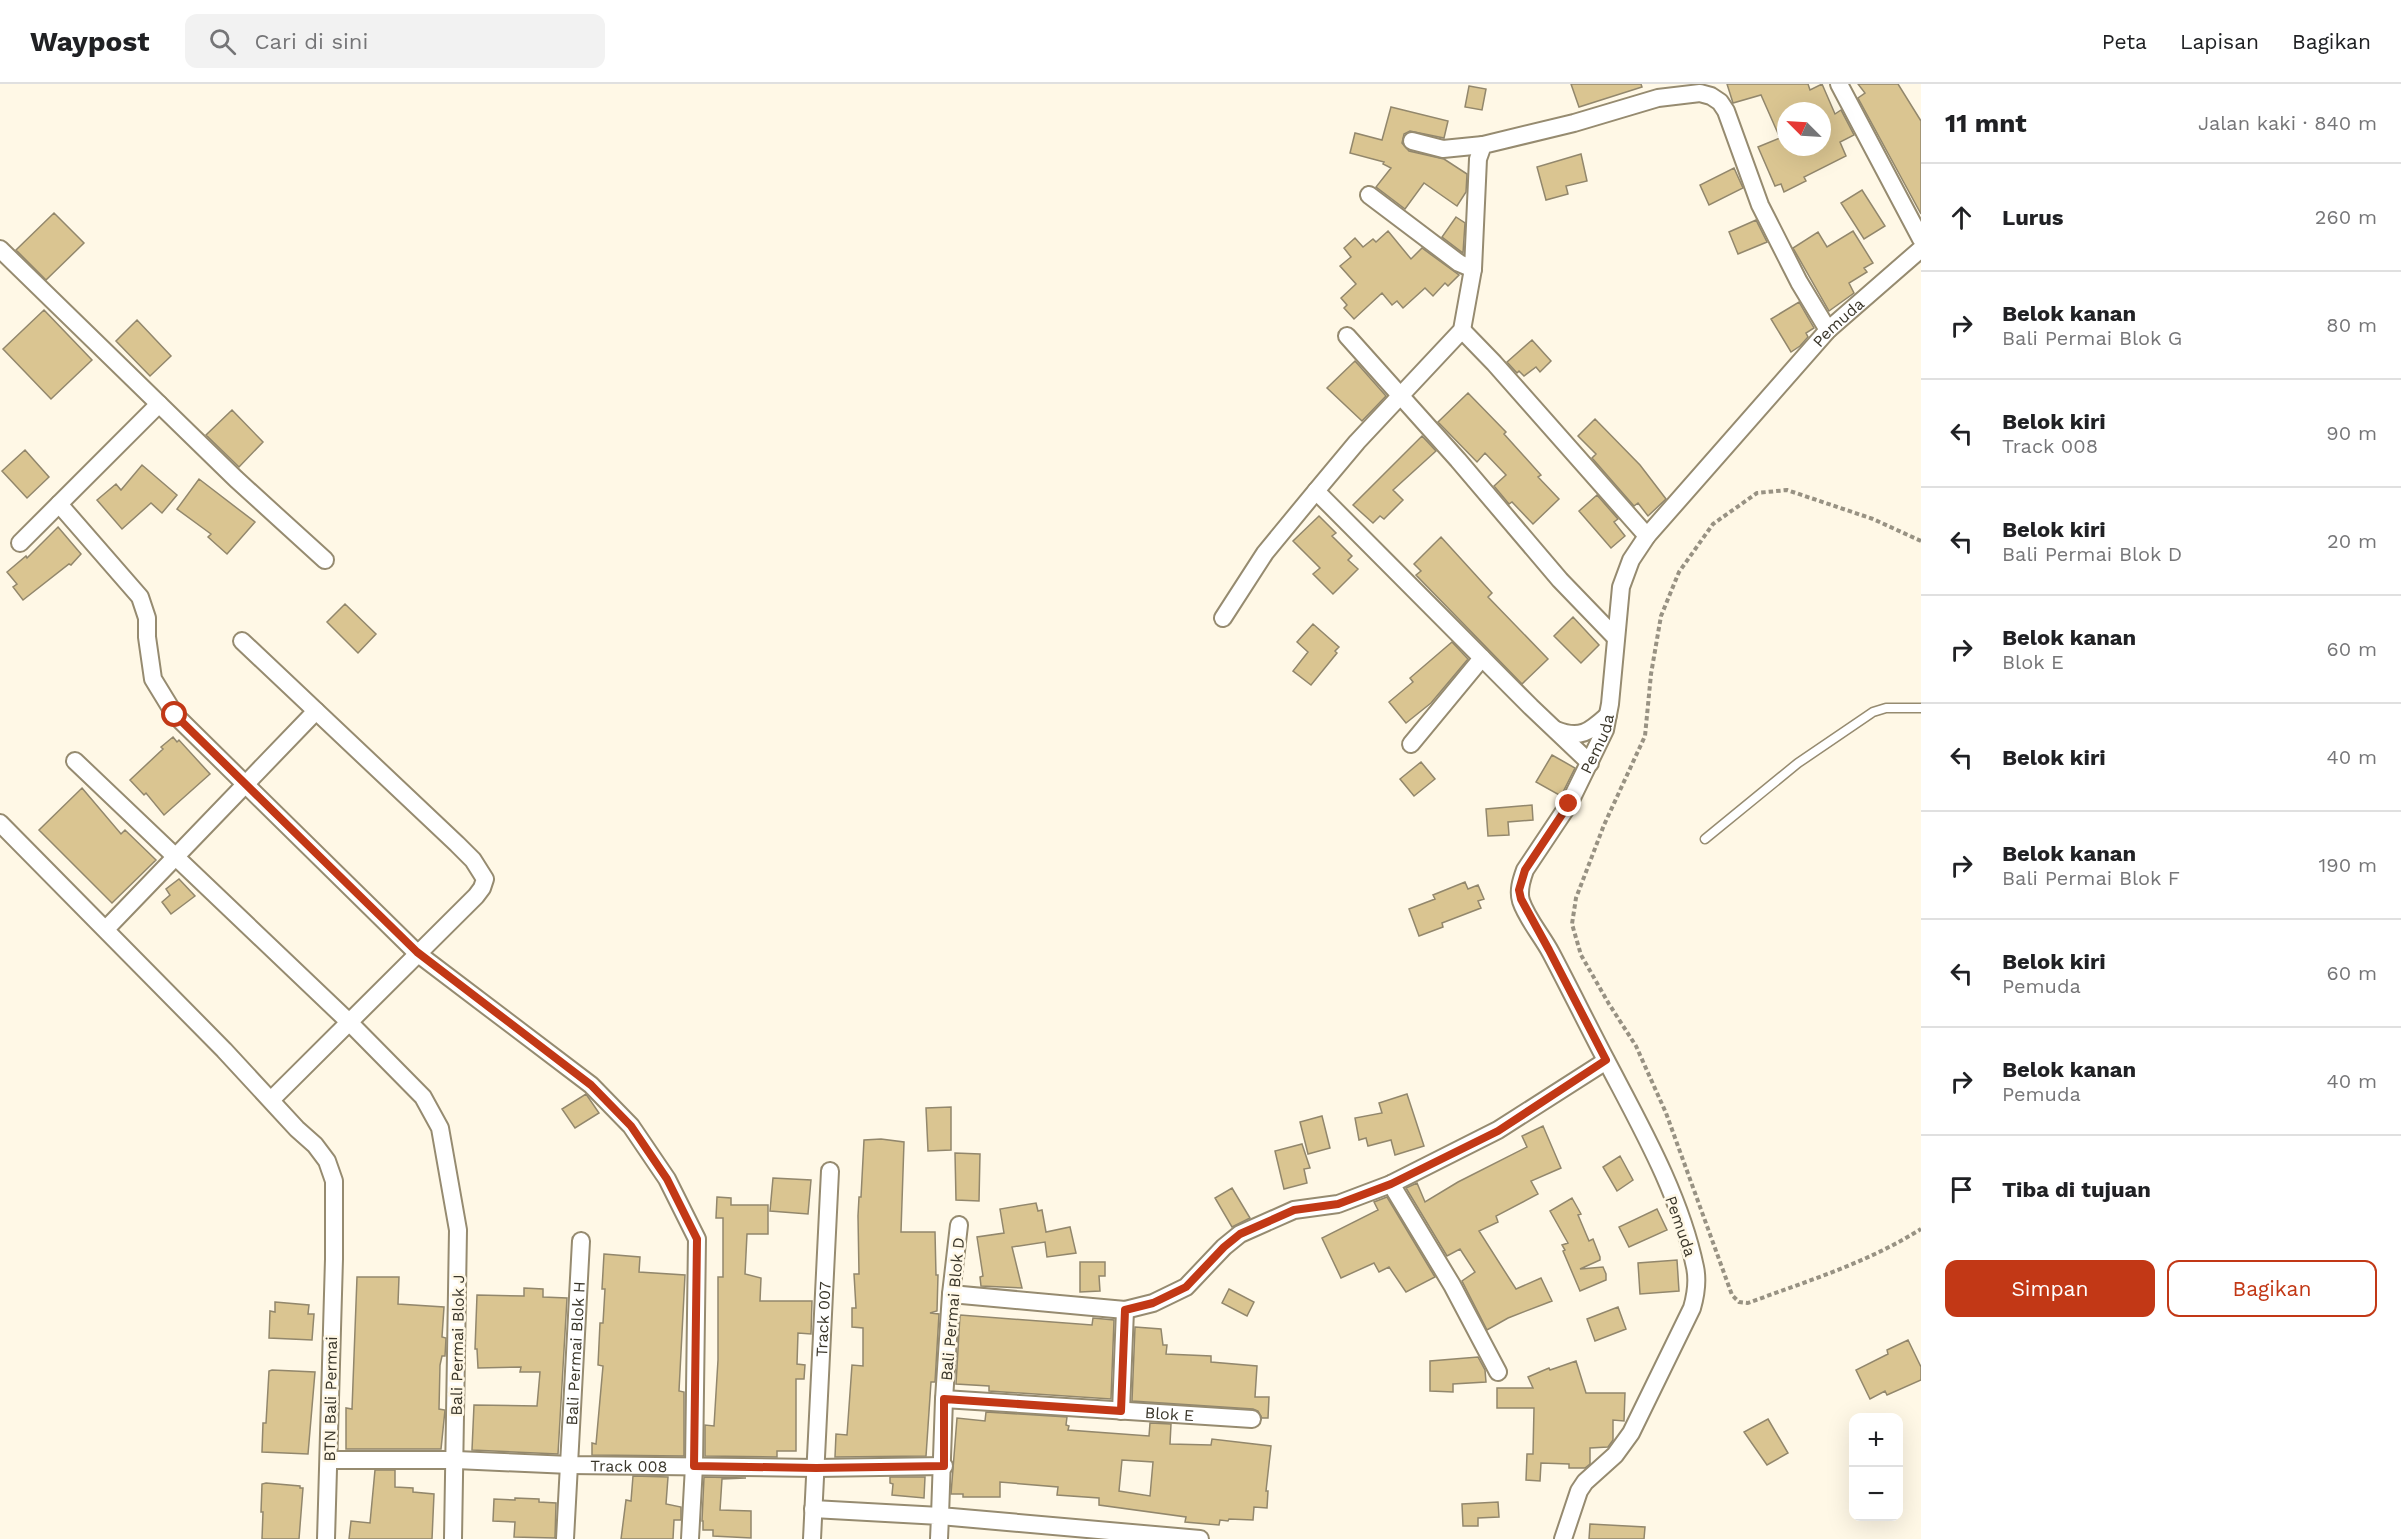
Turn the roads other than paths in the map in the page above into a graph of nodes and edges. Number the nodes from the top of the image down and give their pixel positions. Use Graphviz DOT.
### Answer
graph roads {
  1 [pos="1839,84"];
  2 [pos="1412,141"];
  3 [pos="1483,145"];
  4 [pos="1369,195"];
  5 [pos="1921,239"];
  6 [pos="0,249"];
  7 [pos="1921,249"];
  8 [pos="1473,269"];
  9 [pos="1462,330"];
  10 [pos="1828,330"];
  11 [pos="1347,336"];
  12 [pos="1401,398"];
  13 [pos="159,404"];
  14 [pos="1316,491"];
  15 [pos="59,504"];
  16 [pos="1647,537"];
  17 [pos="20,543"];
  18 [pos="325,560"];
  19 [pos="1223,618"];
  20 [pos="1616,638"];
  21 [pos="242,641"];
  22 [pos="1482,658"];
  23 [pos="1921,708"];
  24 [pos="316,711"];
  25 [pos="1608,715"];
  26 [pos="1555,729"];
  27 [pos="1411,744"];
  28 [pos="75,762"];
  29 [pos="1590,763"];
  30 [pos="244,784"];
  31 [pos="0,823"];
  32 [pos="1705,839"];
  33 [pos="177,858"];
  34 [pos="106,929"];
  35 [pos="417,952"];
  36 [pos="349,1022"];
  37 [pos="1606,1060"];
  38 [pos="271,1100"];
  39 [pos="830,1171"];
  40 [pos="1391,1184"];
  41 [pos="959,1225"];
  42 [pos="581,1241"];
  43 [pos="951,1294"];
  44 [pos="1125,1310"];
  45 [pos="1498,1372"];
  46 [pos="944,1399"];
  47 [pos="1121,1411"];
  48 [pos="1252,1419"];
  49 [pos="329,1460"];
  50 [pos="456,1460"];
  51 [pos="570,1465"];
  52 [pos="694,1466"];
  53 [pos="944,1466"];
  54 [pos="816,1468"];
  55 [pos="813,1509"];
  56 [pos="940,1516"];
  57 [pos="326,1539"];
  58 [pos="453,1539"];
  59 [pos="565,1539"];
  60 [pos="690,1539"];
  61 [pos="812,1539"];
  62 [pos="939,1539"];
  63 [pos="1200,1539"];
  64 [pos="1563,1539"];
  1 -- 5 [label="street"];
  2 -- 3 [label="street"];
  3 -- 8 [label="street"];
  3 -- 10 [label="street"];
  4 -- 8 [label="street"];
  6 -- 13 [label="street"];
  7 -- 10 [label="street, Pemuda"];
  8 -- 9 [label="street"];
  9 -- 12 [label="street"];
  9 -- 16 [label="street"];
  10 -- 16 [label="street, Pemuda"];
  11 -- 12 [label="street"];
  12 -- 14 [label="street"];
  12 -- 20 [label="street"];
  13 -- 15 [label="street"];
  13 -- 18 [label="street"];
  14 -- 19 [label="street"];
  14 -- 22 [label="street"];
  15 -- 17 [label="street"];
  15 -- 30 [label="street"];
  16 -- 20 [label="street, Pemuda"];
  20 -- 25 [label="street, Pemuda"];
  21 -- 24 [label="street"];
  22 -- 26 [label="street"];
  22 -- 27 [label="street"];
  23 -- 32 [label="lane"];
  24 -- 30 [label="street"];
  24 -- 35 [label="street"];
  25 -- 26 [label="street"];
  25 -- 29 [label="street, Pemuda"];
  26 -- 29 [label="street"];
  28 -- 33 [label="street, Bali Permai Blok J"];
  29 -- 37 [label="street, Pemuda"];
  30 -- 33 [label="street"];
  30 -- 35 [label="street"];
  31 -- 34 [label="street, BTN Bali Permai"];
  33 -- 34 [label="street"];
  33 -- 36 [label="street, Bali Permai Blok J"];
  34 -- 38 [label="street, BTN Bali Permai"];
  35 -- 36 [label="street"];
  35 -- 52 [label="street"];
  36 -- 38 [label="street"];
  36 -- 50 [label="street, Bali Permai Blok J"];
  37 -- 40 [label="street"];
  37 -- 64 [label="street, Pemuda"];
  38 -- 49 [label="street, BTN Bali Permai"];
  39 -- 54 [label="street, Track 007"];
  40 -- 44 [label="street"];
  40 -- 45 [label="street"];
  41 -- 43 [label="street, Bali Permai Blok D"];
  42 -- 51 [label="street, Bali Permai Blok H"];
  43 -- 44 [label="street"];
  43 -- 46 [label="street, Bali Permai Blok D"];
  44 -- 47 [label="street"];
  46 -- 47 [label="street, Blok E"];
  46 -- 53 [label="street, Bali Permai Blok D"];
  47 -- 48 [label="street, Blok E"];
  49 -- 50 [label="street, Track 008"];
  49 -- 57 [label="street, BTN Bali Permai"];
  50 -- 51 [label="street, Track 008"];
  50 -- 58 [label="street, Bali Permai Blok J"];
  51 -- 52 [label="street, Track 008"];
  51 -- 59 [label="street, Bali Permai Blok H"];
  52 -- 54 [label="street, Track 008"];
  52 -- 60 [label="street"];
  53 -- 54 [label="street, Track 008"];
  53 -- 56 [label="street"];
  54 -- 55 [label="street, Track 007"];
  55 -- 56 [label="street"];
  55 -- 61 [label="street, Track 007"];
  56 -- 62 [label="street"];
  56 -- 63 [label="street"];
}
